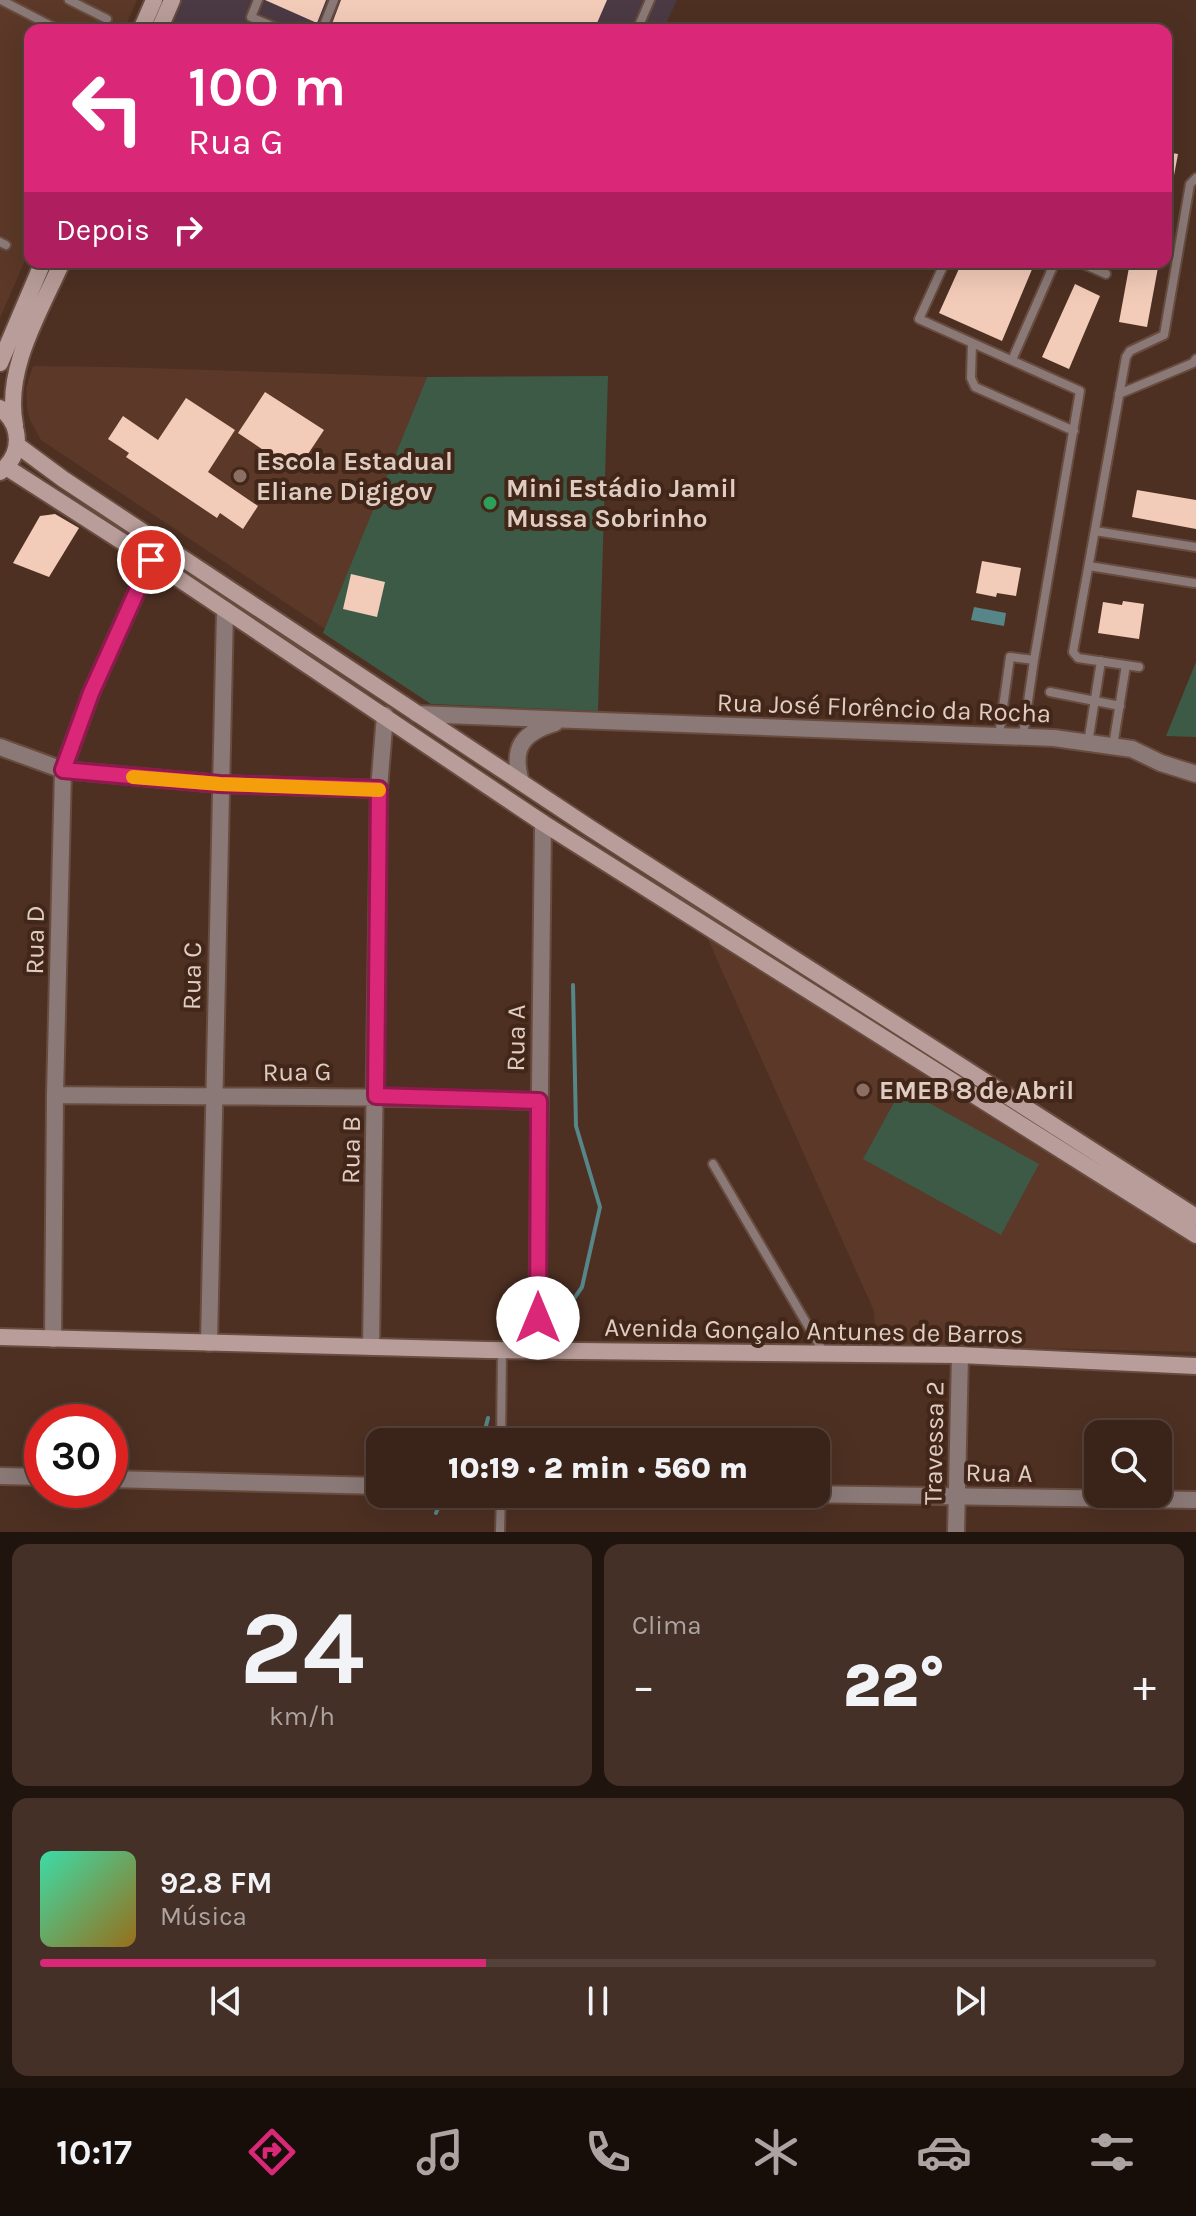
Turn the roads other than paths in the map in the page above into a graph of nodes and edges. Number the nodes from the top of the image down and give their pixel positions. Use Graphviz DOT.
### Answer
graph roads {
  1 [pos="1,0"];
  2 [pos="69,0"];
  3 [pos="154,0"];
  4 [pos="172,0"];
  5 [pos="258,0"];
  6 [pos="334,0"];
  7 [pos="650,0"];
  8 [pos="107,19"];
  9 [pos="47,24"];
  10 [pos="144,24"];
  11 [pos="162,24"];
  12 [pos="267,24"];
  13 [pos="324,24"];
  14 [pos="640,24"];
  15 [pos="1196,178"];
  16 [pos="40,268"];
  17 [pos="59,268"];
  18 [pos="942,268"];
  19 [pos="1052,268"];
  20 [pos="1092,268"];
  21 [pos="1106,274"];
  22 [pos="972,343"];
  23 [pos="1196,359"];
  24 [pos="1012,360"];
  25 [pos="0,363"];
  26 [pos="1119,394"];
  27 [pos="0,408"];
  28 [pos="15,425"];
  29 [pos="1074,431"];
  30 [pos="17,445"];
  31 [pos="3,469"];
  32 [pos="1095,531"];
  33 [pos="1196,547"];
  34 [pos="151,560"];
  35 [pos="1089,566"];
  36 [pos="1194,583"];
  37 [pos="225,610"];
  38 [pos="1034,660"];
  39 [pos="1101,661"];
  40 [pos="1126,665"];
  41 [pos="1139,667"];
  42 [pos="1050,692"];
  43 [pos="1095,701"];
  44 [pos="1120,706"];
  45 [pos="417,714"];
  46 [pos="385,715"];
  47 [pos="564,720"];
  48 [pos="999,736"];
  49 [pos="1023,737"];
  50 [pos="1088,743"];
  51 [pos="1113,746"];
  52 [pos="0,747"];
  53 [pos="63,770"];
  54 [pos="1196,774"];
  55 [pos="521,782"];
  56 [pos="220,784"];
  57 [pos="379,789"];
  58 [pos="543,823"];
  59 [pos="55,1095"];
  60 [pos="376,1096"];
  61 [pos="213,1097"];
  62 [pos="539,1101"];
  63 [pos="713,1164"];
  64 [pos="1196,1217"];
  65 [pos="1196,1235"];
  66 [pos="0,1337"];
  67 [pos="53,1339"];
  68 [pos="209,1343"];
  69 [pos="371,1347"];
  70 [pos="537,1349"];
  71 [pos="502,1350"];
  72 [pos="824,1354"];
  73 [pos="960,1355"];
  74 [pos="1196,1366"];
  75 [pos="501,1428"];
  76 [pos="0,1476"];
  77 [pos="24,1477"];
  78 [pos="128,1479"];
  79 [pos="366,1486"];
  80 [pos="830,1495"];
  81 [pos="957,1497"];
  82 [pos="1196,1500"];
  83 [pos="501,1508"];
  84 [pos="500,1532"];
  85 [pos="956,1532"];
  1 -- 9 [label="lane"];
  2 -- 8 [label="lane"];
  3 -- 10 [label="main road"];
  4 -- 11 [label="main road"];
  5 -- 12 [label="lane"];
  6 -- 13 [label="lane"];
  7 -- 14 [label="lane"];
  15 -- 26 [label="lane"];
  16 -- 25 [label="main road"];
  17 -- 28 [label="main road"];
  18 -- 22 [label="lane"];
  19 -- 24 [label="lane"];
  20 -- 21 [label="lane"];
  22 -- 24 [label="lane"];
  22 -- 29 [label="lane"];
  23 -- 26 [label="lane"];
  24 -- 29 [label="lane"];
  26 -- 32 [label="lane"];
  27 -- 28 [label="main road"];
  28 -- 30 [label="main road"];
  29 -- 38 [label="lane"];
  30 -- 31 [label="main road"];
  30 -- 45 [label="main road"];
  31 -- 34 [label="main road"];
  32 -- 33 [label="lane"];
  32 -- 35 [label="lane"];
  34 -- 37 [label="main road"];
  34 -- 53 [label="street, Rua D"];
  35 -- 36 [label="lane"];
  35 -- 39 [label="lane"];
  37 -- 46 [label="main road"];
  37 -- 56 [label="street, Rua C"];
  38 -- 48 [label="lane"];
  38 -- 49 [label="lane"];
  39 -- 40 [label="lane"];
  39 -- 43 [label="lane"];
  40 -- 41 [label="lane"];
  40 -- 44 [label="lane"];
  42 -- 43 [label="lane"];
  43 -- 44 [label="lane"];
  43 -- 50 [label="lane"];
  44 -- 51 [label="lane"];
  45 -- 47 [label="street, Rua José Florêncio da Rocha"];
  45 -- 55 [label="main road"];
  46 -- 57 [label="street, Rua B"];
  46 -- 58 [label="main road"];
  47 -- 48 [label="street, Rua José Florêncio da Rocha"];
  47 -- 55 [label="street, Rua José Florêncio da Rocha"];
  48 -- 49 [label="street, Rua José Florêncio da Rocha"];
  49 -- 50 [label="street, Rua José Florêncio da Rocha"];
  50 -- 51 [label="street, Rua José Florêncio da Rocha"];
  51 -- 54 [label="street, Rua José Florêncio da Rocha"];
  52 -- 53 [label="street"];
  53 -- 56 [label="street"];
  53 -- 59 [label="street, Rua D"];
  55 -- 64 [label="main road"];
  56 -- 57 [label="street"];
  56 -- 61 [label="street, Rua C"];
  57 -- 60 [label="street, Rua B"];
  58 -- 62 [label="street, Rua A"];
  58 -- 65 [label="main road"];
  59 -- 61 [label="street, Rua G"];
  59 -- 67 [label="street, Rua D"];
  60 -- 61 [label="street, Rua G"];
  60 -- 62 [label="street, Rua G"];
  60 -- 69 [label="street, Rua B"];
  61 -- 68 [label="street, Rua C"];
  62 -- 70 [label="street, Rua A"];
  63 -- 72 [label="lane"];
  66 -- 67 [label="main road, Avenida Gonçalo Antunes de Barros"];
  67 -- 68 [label="main road, Avenida Gonçalo Antunes de Barros"];
  68 -- 69 [label="main road, Avenida Gonçalo Antunes de Barros"];
  69 -- 71 [label="main road, Avenida Gonçalo Antunes de Barros"];
  70 -- 71 [label="main road, Avenida Gonçalo Antunes de Barros"];
  70 -- 72 [label="main road, Avenida Gonçalo Antunes de Barros"];
  71 -- 75 [label="lane"];
  72 -- 73 [label="main road, Avenida Gonçalo Antunes de Barros"];
  73 -- 74 [label="main road, Avenida Gonçalo Antunes de Barros"];
  73 -- 81 [label="street, Travessa 2"];
  76 -- 77 [label="street"];
  78 -- 79 [label="street"];
  80 -- 81 [label="street, Rua A"];
  81 -- 82 [label="street, Rua A"];
  81 -- 85 [label="street, Travessa 2"];
  83 -- 84 [label="lane"];
}
